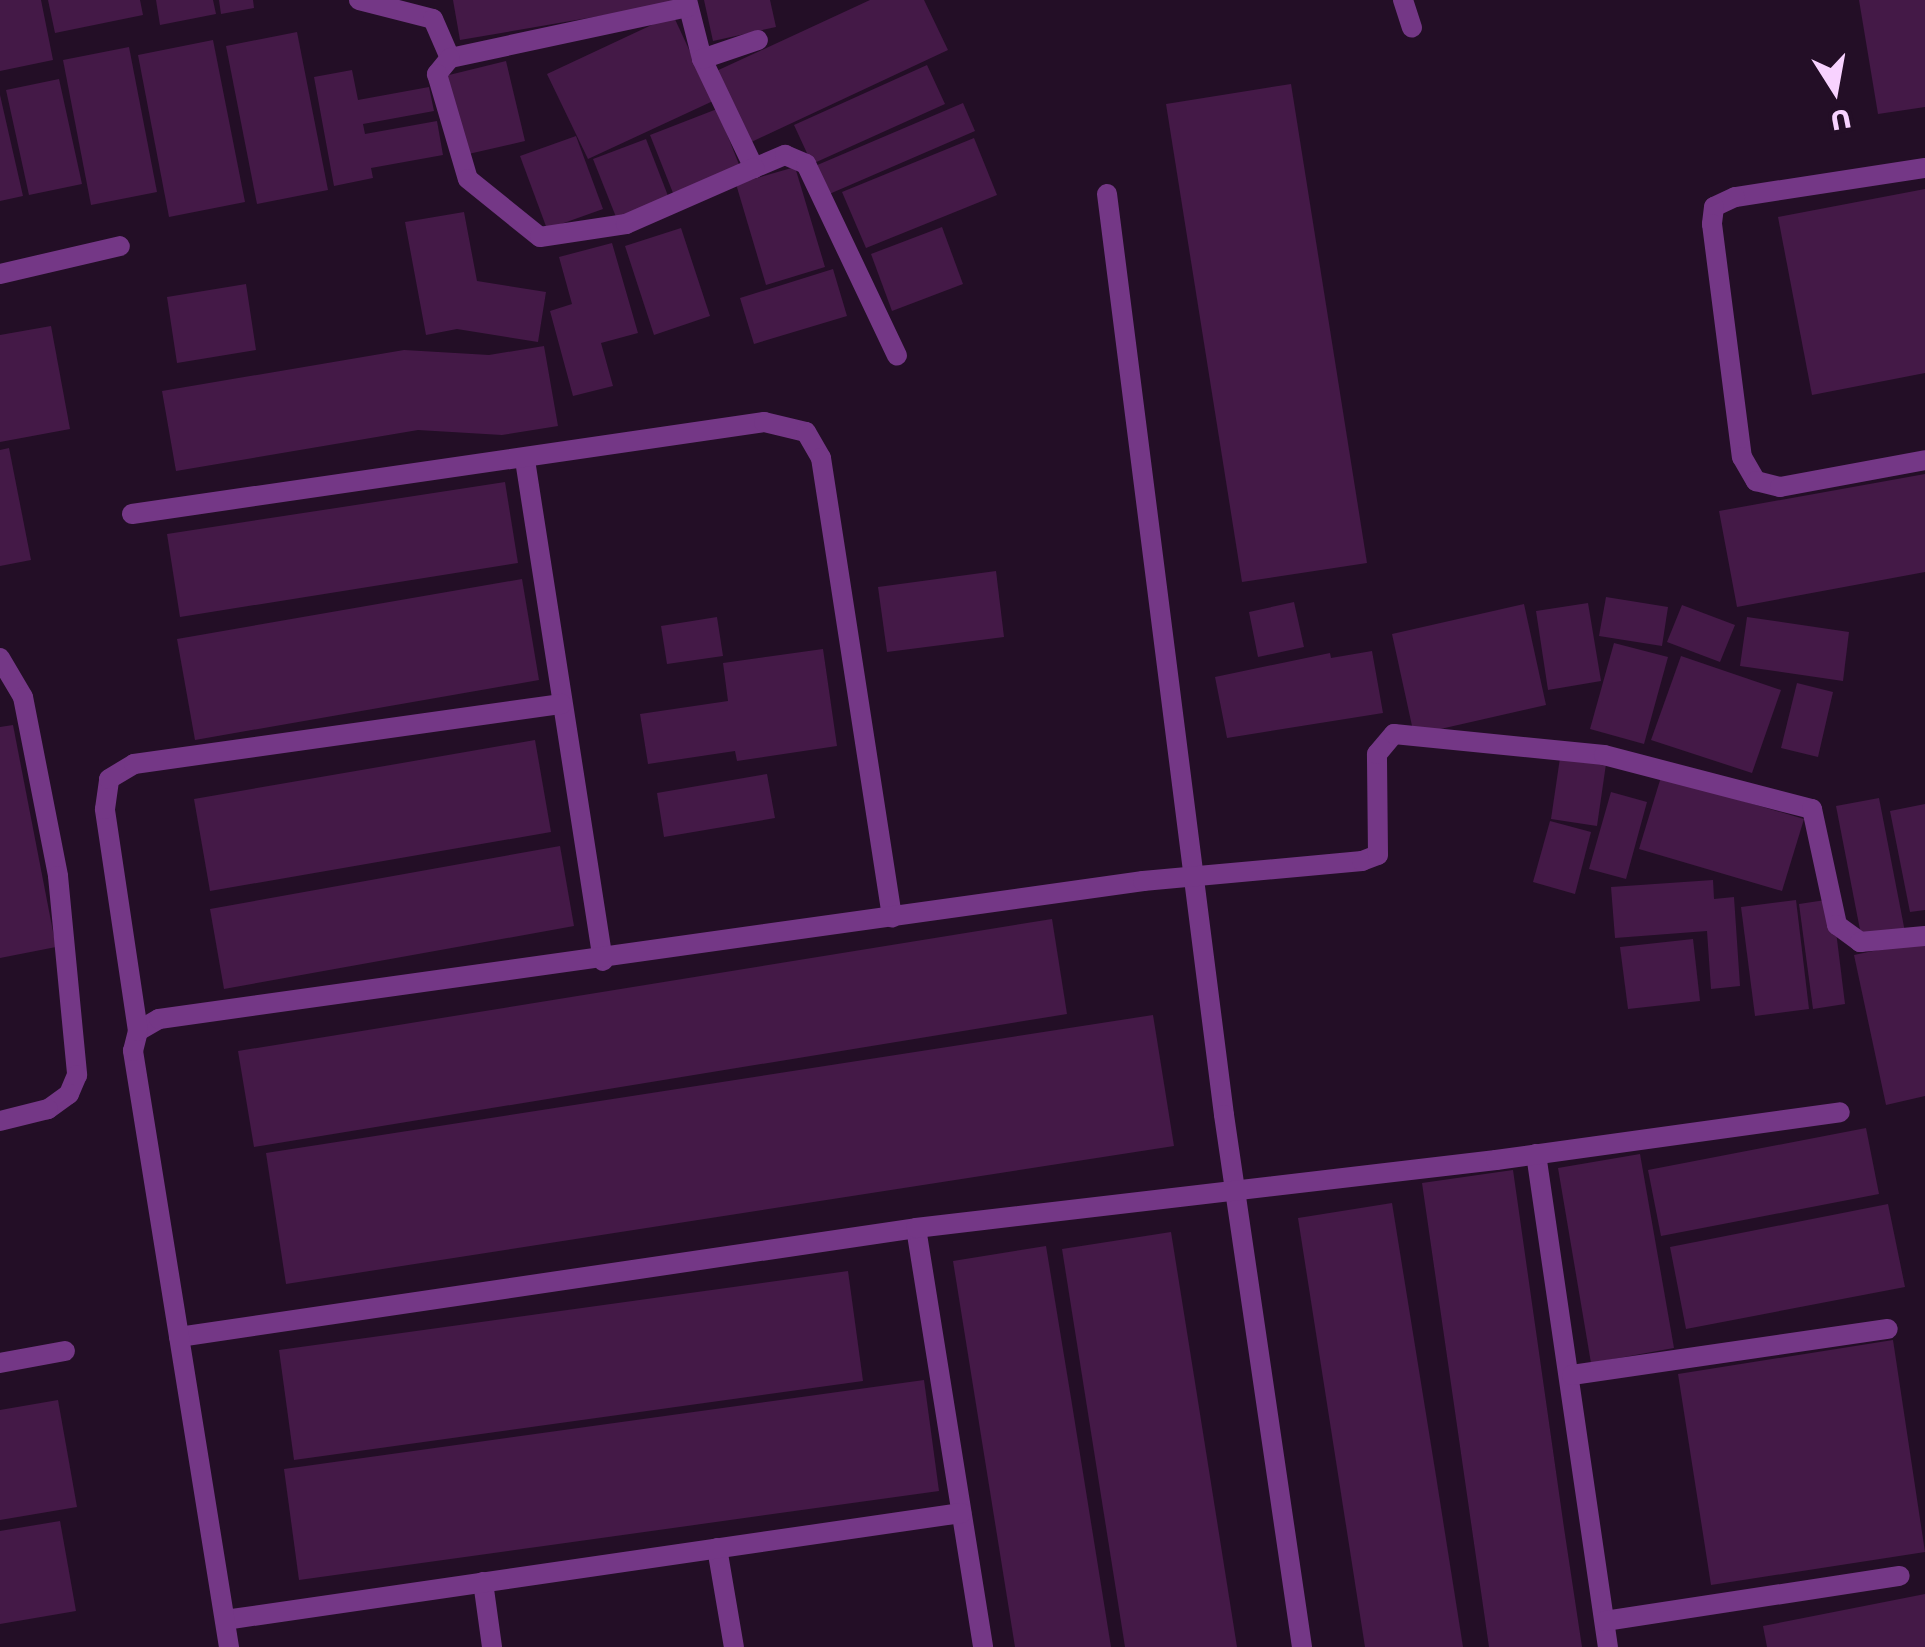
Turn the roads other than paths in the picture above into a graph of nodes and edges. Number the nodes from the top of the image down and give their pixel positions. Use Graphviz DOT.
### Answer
graph roads {
  1 [pos="359,0"];
  2 [pos="1403,0"];
  3 [pos="688,4"];
  4 [pos="1412,28"];
  5 [pos="758,40"];
  6 [pos="450,58"];
  7 [pos="702,59"];
  8 [pos="754,168"];
  9 [pos="1925,168"];
  10 [pos="1107,194"];
  11 [pos="120,246"];
  12 [pos="0,274"];
  13 [pos="896,356"];
  14 [pos="524,460"];
  15 [pos="1925,460"];
  16 [pos="132,514"];
  17 [pos="0,658"];
  18 [pos="562,704"];
  19 [pos="1195,878"];
  20 [pos="892,918"];
  21 [pos="1925,936"];
  22 [pos="603,961"];
  23 [pos="138,1031"];
  24 [pos="1840,1112"];
  25 [pos="0,1120"];
  26 [pos="1536,1154"];
  27 [pos="1237,1187"];
  28 [pos="916,1228"];
  29 [pos="1888,1329"];
  30 [pos="179,1337"];
  31 [pos="65,1351"];
  32 [pos="0,1363"];
  33 [pos="1572,1374"];
  34 [pos="961,1513"];
  35 [pos="717,1548"];
  36 [pos="1900,1576"];
  37 [pos="483,1582"];
  38 [pos="225,1620"];
  39 [pos="1605,1621"];
  40 [pos="229,1647"];
  41 [pos="492,1647"];
  42 [pos="734,1647"];
  43 [pos="983,1647"];
  44 [pos="1302,1647"];
  45 [pos="1608,1647"];
  1 -- 6 [label="street"];
  2 -- 4 [label="street"];
  3 -- 6 [label="street"];
  3 -- 7 [label="street"];
  5 -- 7 [label="street"];
  6 -- 8 [label="street"];
  7 -- 8 [label="street"];
  8 -- 13 [label="street"];
  9 -- 15 [label="street"];
  10 -- 19 [label="street"];
  11 -- 12 [label="street"];
  14 -- 16 [label="street"];
  14 -- 18 [label="street"];
  14 -- 20 [label="street"];
  17 -- 25 [label="street"];
  18 -- 22 [label="street"];
  18 -- 23 [label="street"];
  19 -- 20 [label="street"];
  19 -- 21 [label="street"];
  19 -- 27 [label="street"];
  20 -- 22 [label="street"];
  22 -- 23 [label="street"];
  23 -- 30 [label="street"];
  24 -- 26 [label="street"];
  26 -- 27 [label="street"];
  26 -- 33 [label="street"];
  27 -- 28 [label="street"];
  27 -- 44 [label="street"];
  28 -- 30 [label="street"];
  28 -- 34 [label="street"];
  29 -- 33 [label="street"];
  30 -- 38 [label="street"];
  31 -- 32 [label="street"];
  33 -- 39 [label="street"];
  34 -- 35 [label="street"];
  34 -- 43 [label="street"];
  35 -- 37 [label="street"];
  35 -- 42 [label="street"];
  36 -- 39 [label="street"];
  37 -- 38 [label="street"];
  37 -- 41 [label="street"];
  38 -- 40 [label="street"];
  39 -- 45 [label="street"];
}
